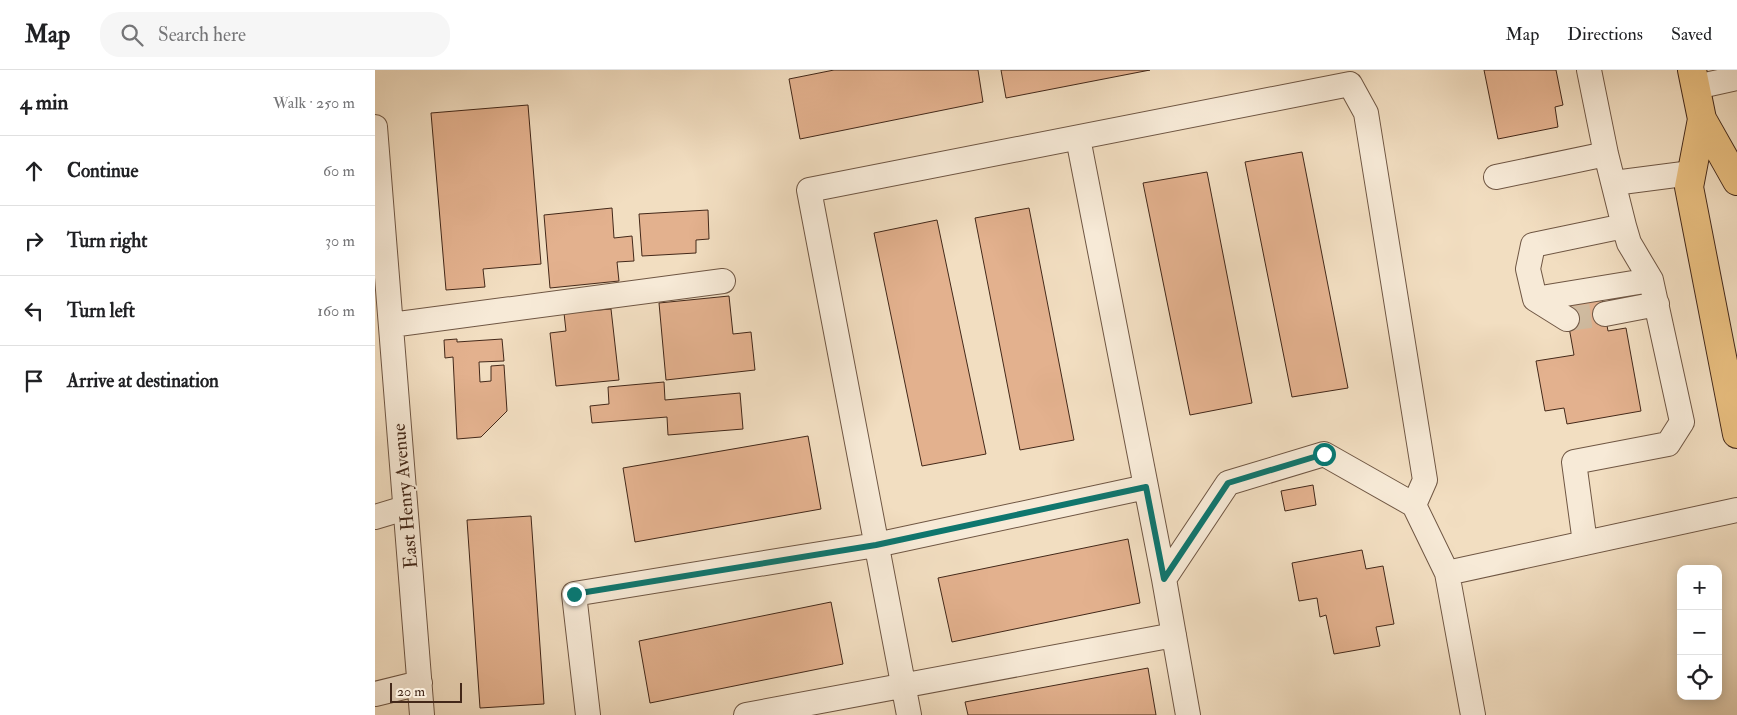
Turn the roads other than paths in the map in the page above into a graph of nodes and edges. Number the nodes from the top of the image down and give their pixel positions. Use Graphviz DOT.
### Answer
graph roads {
  1 [pos="1589,70"];
  2 [pos="1737,78"];
  3 [pos="1694,79"];
  4 [pos="1702,119"];
  5 [pos="375,127"];
  6 [pos="1078,138"];
  7 [pos="1606,154"];
  8 [pos="1691,173"];
  9 [pos="1496,177"];
  10 [pos="1737,181"];
  11 [pos="1614,183"];
  12 [pos="1623,226"];
  13 [pos="1651,280"];
  14 [pos="723,281"];
  15 [pos="1535,299"];
  16 [pos="1657,304"];
  17 [pos="1605,314"];
  18 [pos="1567,319"];
  19 [pos="391,325"];
  20 [pos="1737,434"];
  21 [pos="1146,487"];
  22 [pos="1414,505"];
  23 [pos="405,508"];
  24 [pos="1737,510"];
  25 [pos="375,517"];
  26 [pos="1585,543"];
  27 [pos="876,545"];
  28 [pos="1447,573"];
  29 [pos="1164,579"];
  30 [pos="1174,635"];
  31 [pos="419,683"];
  32 [pos="903,686"];
  33 [pos="375,694"];
  34 [pos="422,715"];
  35 [pos="588,715"];
  36 [pos="746,715"];
  37 [pos="909,715"];
  38 [pos="1188,715"];
  39 [pos="1473,715"];
  1 -- 7 [label="street"];
  2 -- 3 [label="street"];
  3 -- 4 [label="main road"];
  4 -- 8 [label="main road"];
  4 -- 10 [label="main road"];
  5 -- 19 [label="street, East Henry Avenue"];
  6 -- 21 [label="street"];
  6 -- 22 [label="street"];
  6 -- 27 [label="street"];
  7 -- 9 [label="street"];
  7 -- 11 [label="street"];
  8 -- 11 [label="street"];
  8 -- 20 [label="main road"];
  11 -- 12 [label="street"];
  12 -- 13 [label="street"];
  12 -- 15 [label="street"];
  13 -- 15 [label="street"];
  13 -- 16 [label="street"];
  14 -- 19 [label="street"];
  15 -- 18 [label="street"];
  16 -- 17 [label="street"];
  16 -- 26 [label="street"];
  19 -- 23 [label="street, East Henry Avenue"];
  21 -- 27 [label="street"];
  21 -- 29 [label="street"];
  22 -- 28 [label="street"];
  22 -- 29 [label="street"];
  23 -- 25 [label="street"];
  23 -- 31 [label="street, East Henry Avenue"];
  24 -- 26 [label="street"];
  26 -- 28 [label="street"];
  27 -- 32 [label="street"];
  27 -- 35 [label="street"];
  28 -- 39 [label="street"];
  29 -- 30 [label="street"];
  30 -- 32 [label="street"];
  30 -- 38 [label="street"];
  31 -- 33 [label="street"];
  31 -- 34 [label="street, East Henry Avenue"];
  32 -- 36 [label="street"];
  32 -- 37 [label="street"];
}
